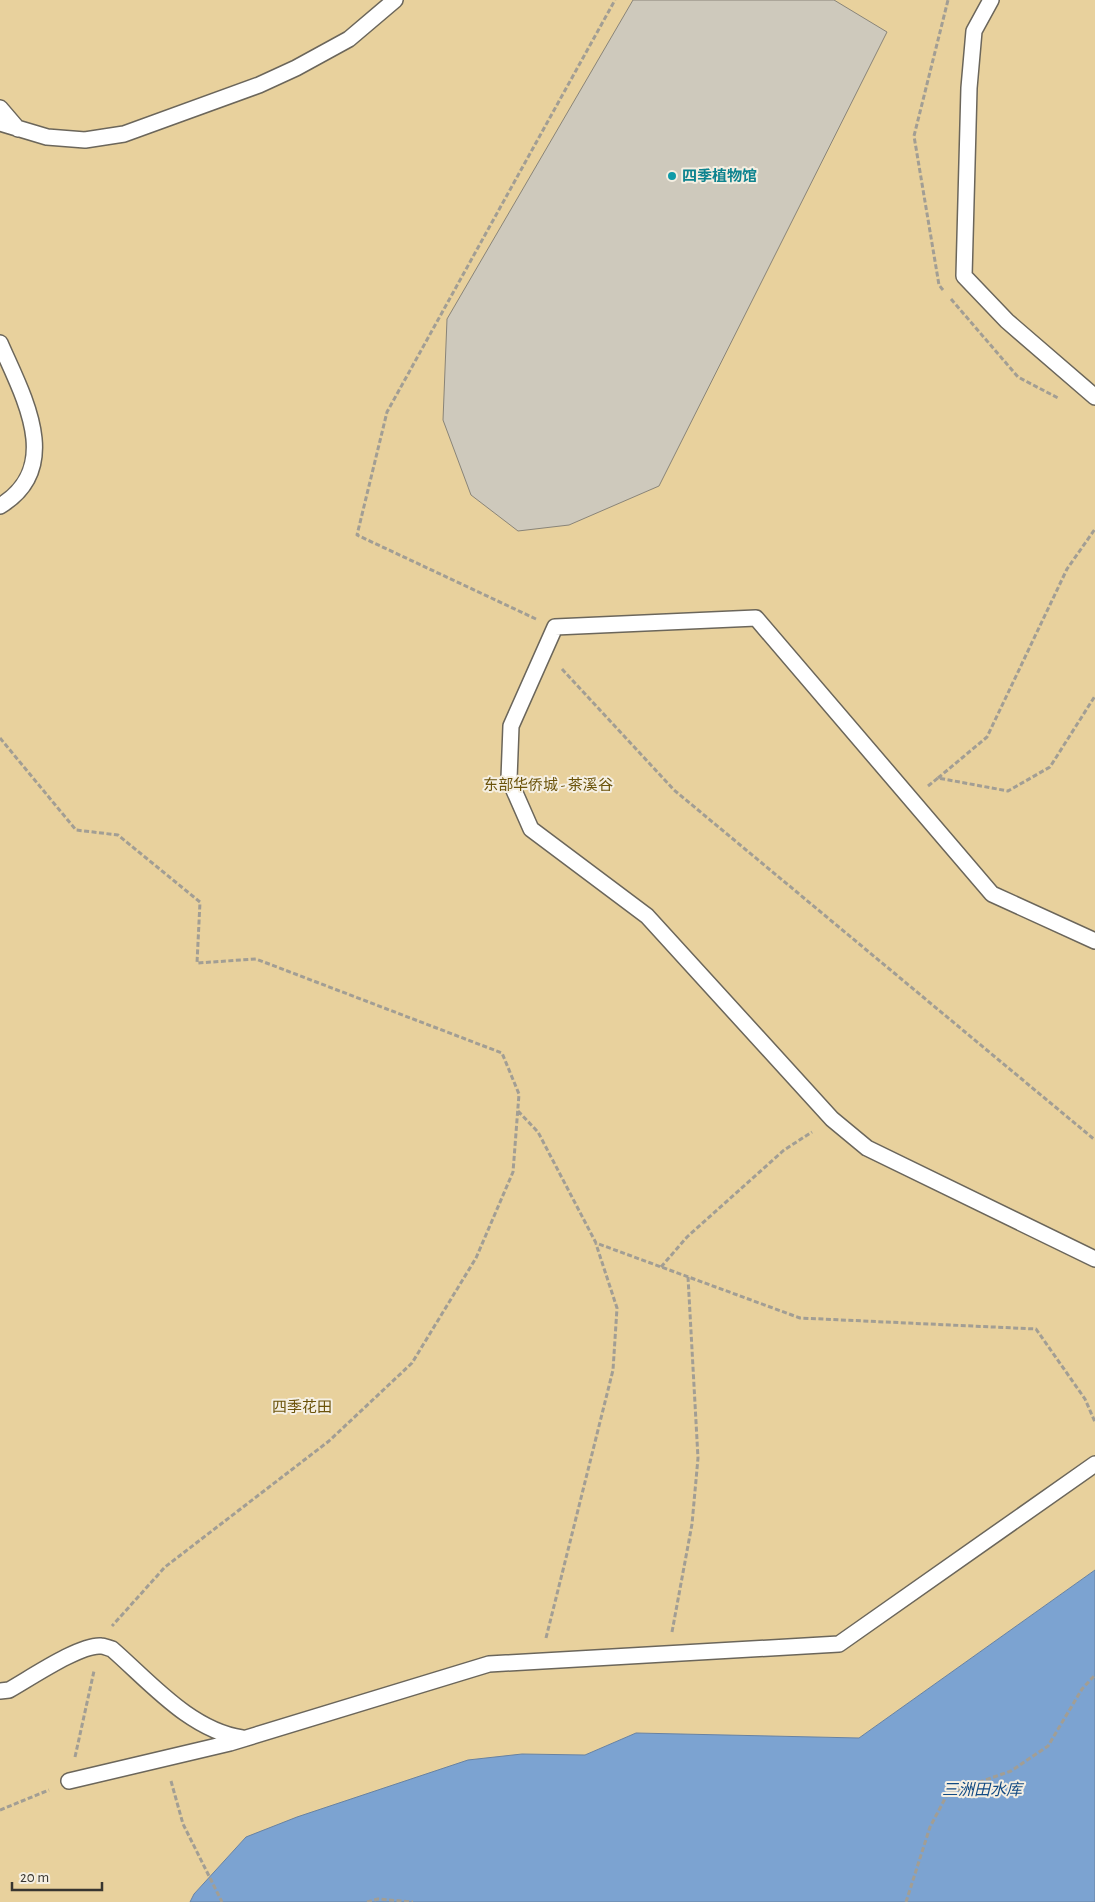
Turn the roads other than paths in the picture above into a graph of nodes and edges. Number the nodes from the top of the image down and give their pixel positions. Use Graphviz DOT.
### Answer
graph roads {
  1 [pos="395,0"];
  2 [pos="992,0"];
  3 [pos="0,108"];
  4 [pos="0,124"];
  5 [pos="19,130"];
  6 [pos="0,343"];
  7 [pos="1095,397"];
  8 [pos="0,506"];
  9 [pos="1095,941"];
  10 [pos="1095,1259"];
  11 [pos="1095,1464"];
  12 [pos="0,1691"];
  13 [pos="246,1738"];
  14 [pos="69,1781"];
  1 -- 5 [label="lane"];
  2 -- 7 [label="lane"];
  3 -- 5 [label="lane"];
  4 -- 5 [label="lane"];
  6 -- 8 [label="lane"];
  9 -- 10 [label="lane"];
  11 -- 13 [label="lane"];
  12 -- 13 [label="lane"];
  13 -- 14 [label="lane"];
}
